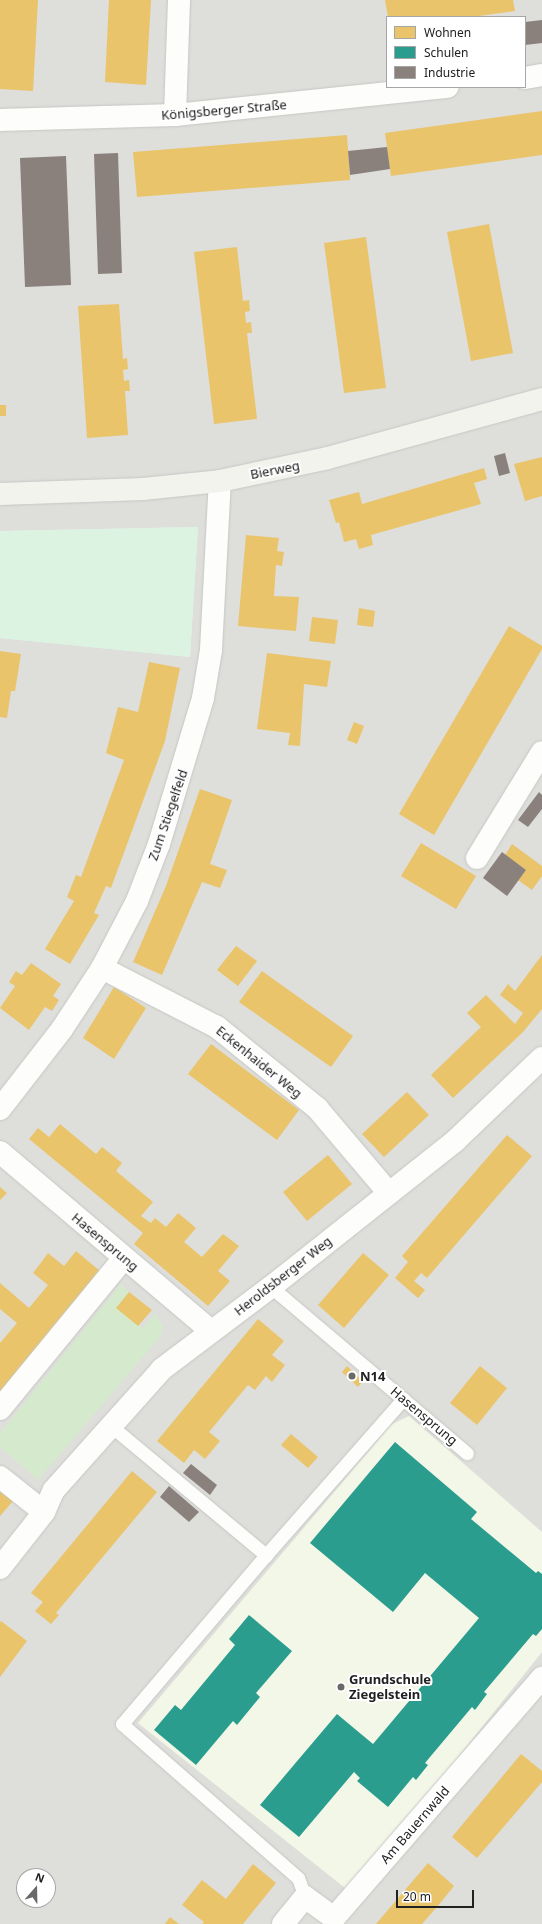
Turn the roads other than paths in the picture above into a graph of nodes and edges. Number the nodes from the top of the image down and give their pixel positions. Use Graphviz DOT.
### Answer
graph roads {
  1 [pos="179,0"];
  2 [pos="542,75"];
  3 [pos="526,78"];
  4 [pos="438,88"];
  5 [pos="175,115"];
  6 [pos="0,120"];
  7 [pos="542,399"];
  8 [pos="220,480"];
  9 [pos="0,494"];
  10 [pos="542,752"];
  11 [pos="536,774"];
  12 [pos="477,858"];
  13 [pos="102,968"];
  14 [pos="542,1058"];
  15 [pos="0,1109"];
  16 [pos="0,1152"];
  17 [pos="388,1192"];
  18 [pos="124,1258"];
  19 [pos="271,1287"];
  20 [pos="211,1331"];
  21 [pos="403,1399"];
  22 [pos="0,1409"];
  23 [pos="111,1426"];
  24 [pos="467,1453"];
  25 [pos="0,1477"];
  26 [pos="44,1512"];
  27 [pos="266,1555"];
  28 [pos="0,1568"];
  29 [pos="542,1678"];
  30 [pos="305,1897"];
  31 [pos="283,1924"];
  1 -- 5 [label="street"];
  2 -- 3 [label="street"];
  4 -- 5 [label="street, Königsberger Straße"];
  5 -- 6 [label="street, Königsberger Straße"];
  7 -- 8 [label="main road, Bierweg"];
  8 -- 9 [label="main road, Bierweg"];
  8 -- 13 [label="street, Zum Stiegelfeld"];
  10 -- 11 [label="street"];
  11 -- 12 [label="street"];
  13 -- 15 [label="street, Zum Stiegelfeld"];
  13 -- 17 [label="street, Eckenhaider Weg"];
  14 -- 17 [label="street, Heroldsberger Weg"];
  16 -- 18 [label="street, Hasensprung"];
  17 -- 19 [label="street, Heroldsberger Weg"];
  18 -- 20 [label="street, Hasensprung"];
  18 -- 22 [label="street"];
  19 -- 20 [label="street, Heroldsberger Weg"];
  19 -- 21 [label="lane, Hasensprung"];
  20 -- 23 [label="street, Heroldsberger Weg"];
  21 -- 24 [label="lane, Hasensprung"];
  21 -- 27 [label="lane"];
  23 -- 26 [label="street, Heroldsberger Weg"];
  23 -- 27 [label="lane"];
  25 -- 26 [label="street"];
  26 -- 28 [label="street, Heroldsberger Weg"];
  27 -- 30 [label="lane"];
  29 -- 30 [label="street, Am Bauernwald"];
  30 -- 31 [label="street"];
}
